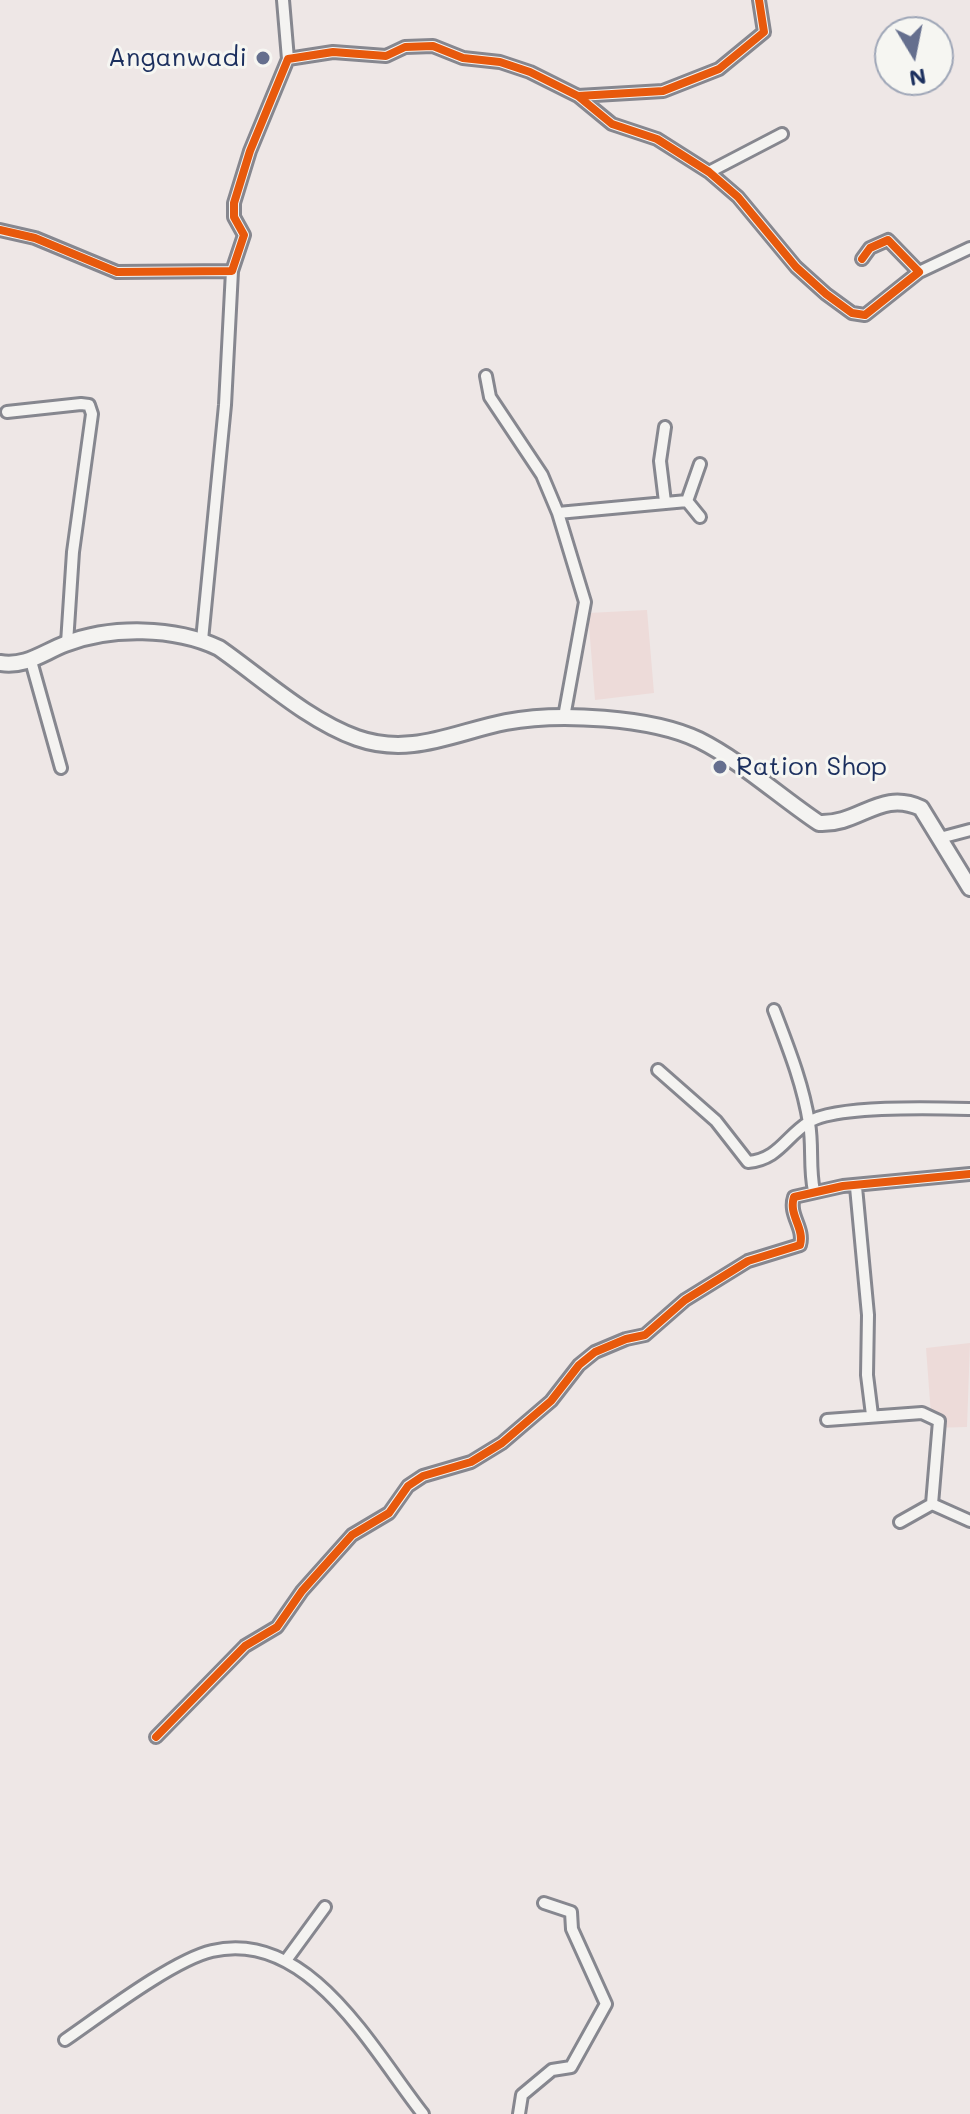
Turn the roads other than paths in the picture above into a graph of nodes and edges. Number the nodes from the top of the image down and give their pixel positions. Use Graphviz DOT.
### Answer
graph roads {
  1 [pos="283,0"];
  2 [pos="759,0"];
  3 [pos="288,59"];
  4 [pos="578,96"];
  5 [pos="782,134"];
  6 [pos="709,172"];
  7 [pos="0,230"];
  8 [pos="970,248"];
  9 [pos="862,259"];
  10 [pos="232,271"];
  11 [pos="919,272"];
  12 [pos="486,376"];
  13 [pos="7,412"];
  14 [pos="665,427"];
  15 [pos="700,464"];
  16 [pos="687,501"];
  17 [pos="665,502"];
  18 [pos="558,513"];
  19 [pos="700,517"];
  20 [pos="202,640"];
  21 [pos="67,643"];
  22 [pos="31,661"];
  23 [pos="0,663"];
  24 [pos="564,717"];
  25 [pos="61,768"];
  26 [pos="970,830"];
  27 [pos="940,838"];
  28 [pos="970,888"];
  29 [pos="774,1010"];
  30 [pos="658,1070"];
  31 [pos="970,1109"];
  32 [pos="809,1121"];
  33 [pos="970,1174"];
  34 [pos="856,1187"];
  35 [pos="814,1191"];
  36 [pos="872,1415"];
  37 [pos="827,1420"];
  38 [pos="932,1504"];
  39 [pos="970,1521"];
  40 [pos="900,1522"];
  41 [pos="156,1737"];
  42 [pos="544,1903"];
  43 [pos="325,1907"];
  44 [pos="287,1959"];
  45 [pos="65,2040"];
  46 [pos="423,2114"];
  47 [pos="519,2114"];
  1 -- 3 [label="street"];
  2 -- 4 [label="street"];
  3 -- 4 [label="street"];
  3 -- 10 [label="street"];
  4 -- 6 [label="street"];
  5 -- 6 [label="street"];
  6 -- 11 [label="street"];
  7 -- 10 [label="street"];
  8 -- 11 [label="street"];
  9 -- 11 [label="street"];
  10 -- 20 [label="street"];
  12 -- 18 [label="street"];
  13 -- 21 [label="street"];
  14 -- 17 [label="street"];
  15 -- 16 [label="street"];
  16 -- 17 [label="street"];
  16 -- 19 [label="street"];
  17 -- 18 [label="street"];
  18 -- 24 [label="street"];
  20 -- 21 [label="main road"];
  20 -- 24 [label="main road"];
  21 -- 22 [label="main road"];
  22 -- 23 [label="main road"];
  22 -- 25 [label="street"];
  24 -- 27 [label="main road"];
  26 -- 27 [label="street"];
  27 -- 28 [label="main road"];
  29 -- 32 [label="street"];
  30 -- 32 [label="street"];
  31 -- 32 [label="street"];
  32 -- 35 [label="street"];
  33 -- 34 [label="street"];
  34 -- 35 [label="street"];
  34 -- 36 [label="street"];
  35 -- 41 [label="street"];
  36 -- 37 [label="street"];
  36 -- 38 [label="street"];
  38 -- 39 [label="street"];
  38 -- 40 [label="street"];
  42 -- 47 [label="street"];
  43 -- 44 [label="street"];
  44 -- 45 [label="street"];
  44 -- 46 [label="street"];
}
